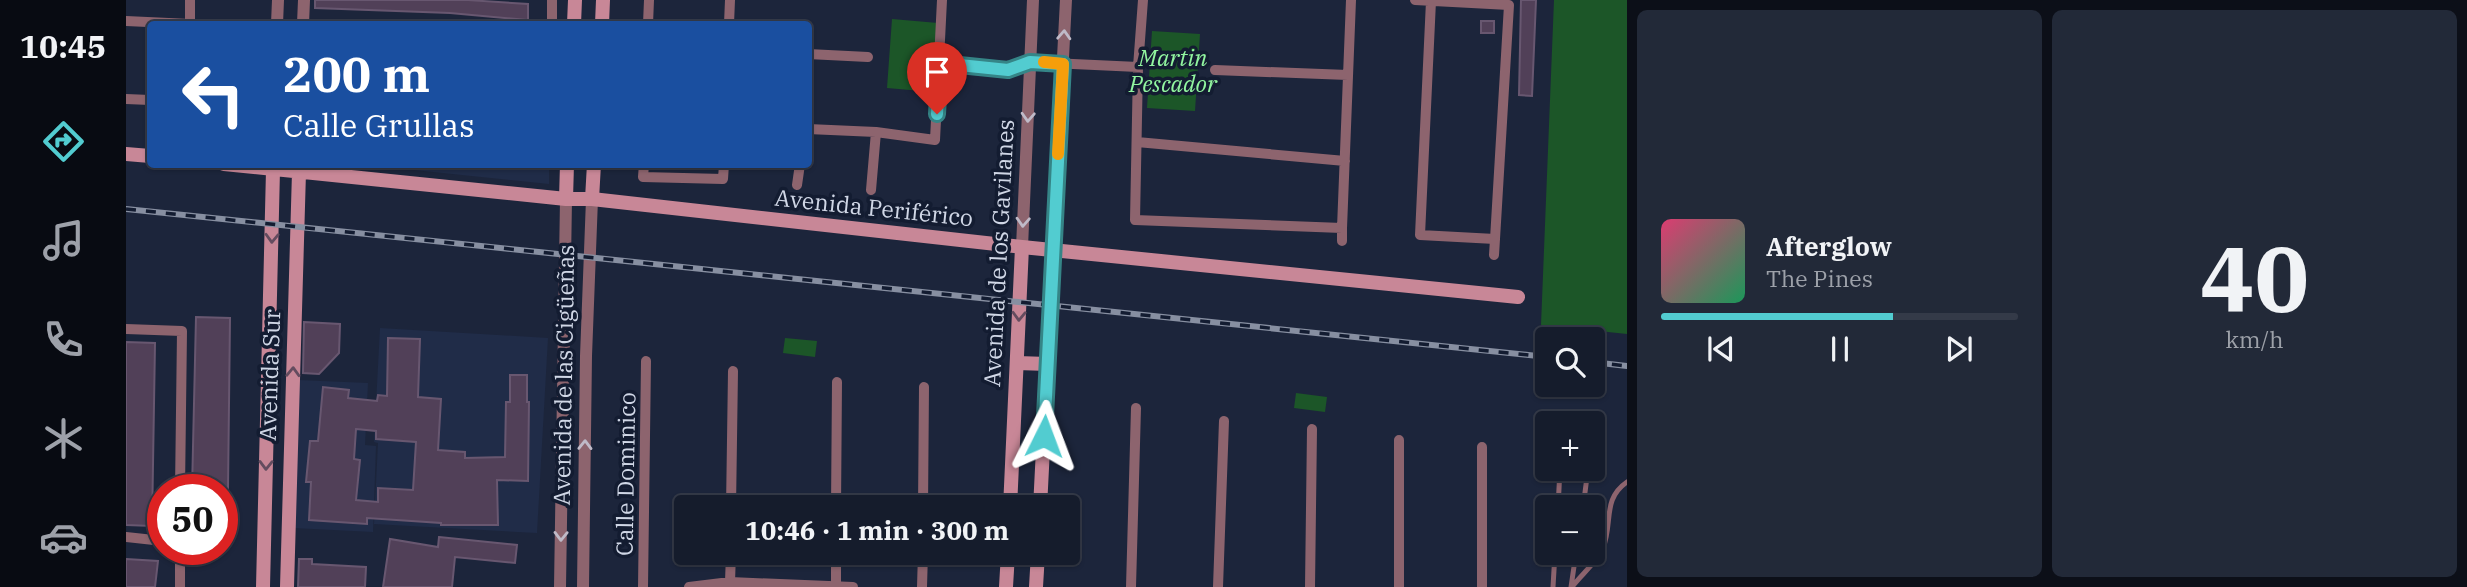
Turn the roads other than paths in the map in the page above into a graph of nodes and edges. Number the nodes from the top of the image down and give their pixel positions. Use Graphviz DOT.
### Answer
graph roads {
  1 [pos="190,0"];
  2 [pos="278,0"];
  3 [pos="304,0"];
  4 [pos="552,0"];
  5 [pos="575,0"];
  6 [pos="603,0"];
  7 [pos="649,0"];
  8 [pos="730,0"];
  9 [pos="942,0"];
  10 [pos="1033,0"];
  11 [pos="1066,0"];
  12 [pos="1143,0"];
  13 [pos="1351,0"];
  14 [pos="1415,0"];
  15 [pos="1431,1"];
  16 [pos="1509,3"];
  17 [pos="126,21"];
  18 [pos="190,21"];
  19 [pos="277,21"];
  20 [pos="303,21"];
  21 [pos="552,21"];
  22 [pos="574,21"];
  23 [pos="602,21"];
  24 [pos="648,21"];
  25 [pos="729,21"];
  26 [pos="147,22"];
  27 [pos="812,54"];
  28 [pos="869,57"];
  29 [pos="1030,62"];
  30 [pos="940,63"];
  31 [pos="1063,64"];
  32 [pos="1138,67"];
  33 [pos="1215,70"];
  34 [pos="1348,75"];
  35 [pos="126,99"];
  36 [pos="147,100"];
  37 [pos="812,129"];
  38 [pos="876,132"];
  39 [pos="1137,142"];
  40 [pos="126,154"];
  41 [pos="147,156"];
  42 [pos="1345,161"];
  43 [pos="273,168"];
  44 [pos="299,168"];
  45 [pos="567,168"];
  46 [pos="594,168"];
  47 [pos="644,168"];
  48 [pos="724,168"];
  49 [pos="799,168"];
  50 [pos="797,185"];
  51 [pos="870,190"];
  52 [pos="566,199"];
  53 [pos="592,199"];
  54 [pos="1342,228"];
  55 [pos="1494,239"];
  56 [pos="1342,241"];
  57 [pos="1022,247"];
  58 [pos="1054,250"];
  59 [pos="1494,255"];
  60 [pos="1518,297"];
  61 [pos="269,325"];
  62 [pos="294,326"];
  63 [pos="126,329"];
  64 [pos="646,361"];
  65 [pos="1017,363"];
  66 [pos="1048,364"];
  67 [pos="733,371"];
  68 [pos="837,382"];
  69 [pos="924,387"];
  70 [pos="1136,408"];
  71 [pos="1224,421"];
  72 [pos="1312,429"];
  73 [pos="1399,440"];
  74 [pos="1482,447"];
  75 [pos="180,474"];
  76 [pos="1627,482"];
  77 [pos="731,495"];
  78 [pos="836,495"];
  79 [pos="923,495"];
  80 [pos="1011,495"];
  81 [pos="1042,495"];
  82 [pos="126,537"];
  83 [pos="147,539"];
  84 [pos="180,565"];
  85 [pos="731,565"];
  86 [pos="836,565"];
  87 [pos="923,565"];
  88 [pos="1007,565"];
  89 [pos="1038,565"];
  90 [pos="1554,565"];
  91 [pos="1574,565"];
  92 [pos="730,582"];
  93 [pos="836,586"];
  94 [pos="180,587"];
  95 [pos="262,587"];
  96 [pos="287,587"];
  97 [pos="560,587"];
  98 [pos="583,587"];
  99 [pos="643,587"];
  100 [pos="689,587"];
  101 [pos="853,587"];
  102 [pos="922,587"];
  103 [pos="1006,587"];
  104 [pos="1037,587"];
  105 [pos="1131,587"];
  106 [pos="1218,587"];
  107 [pos="1310,587"];
  108 [pos="1399,587"];
  109 [pos="1482,587"];
  110 [pos="1553,587"];
  111 [pos="1571,587"];
  1 -- 18 [label="street"];
  2 -- 19 [label="street"];
  3 -- 20 [label="street"];
  4 -- 21 [label="street"];
  5 -- 22 [label="main road"];
  6 -- 23 [label="main road"];
  7 -- 24 [label="street"];
  8 -- 25 [label="street"];
  9 -- 30 [label="street"];
  10 -- 29 [label="street, Avenida de los Gavilanes"];
  31 -- 11 [label="street, one-way"];
  12 -- 32 [label="street"];
  13 -- 34 [label="street"];
  14 -- 15 [label="street"];
  15 -- 16 [label="street"];
  15 -- 55 [label="street"];
  16 -- 55 [label="street"];
  17 -- 26 [label="street"];
  27 -- 28 [label="street"];
  29 -- 30 [label="street"];
  29 -- 31 [label="street"];
  29 -- 57 [label="street, Avenida de los Gavilanes, one-way"];
  30 -- 38 [label="street"];
  31 -- 32 [label="street"];
  31 -- 58 [label="street"];
  32 -- 39 [label="street"];
  33 -- 34 [label="street"];
  34 -- 42 [label="street"];
  35 -- 36 [label="street"];
  37 -- 38 [label="street"];
  38 -- 51 [label="street"];
  39 -- 42 [label="street"];
  39 -- 54 [label="street"];
  40 -- 41 [label="main road"];
  42 -- 54 [label="street"];
  43 -- 61 [label="main road, Avenida Sur, one-way"];
  44 -- 52 [label="main road, Avenida Periférico"];
  44 -- 62 [label="main road, Avenida Sur"];
  45 -- 52 [label="main road, Avenida de las Cigüeñas"];
  46 -- 53 [label="main road, Avenida de las Cigüeñas"];
  47 -- 48 [label="street"];
  49 -- 50 [label="street"];
  52 -- 53 [label="main road, Avenida Periférico"];
  52 -- 97 [label="street, Avenida de las Cigüeñas, one-way"];
  53 -- 57 [label="main road, Avenida Periférico"];
  98 -- 53 [label="street, Avenida de las Cigüeñas, one-way"];
  54 -- 56 [label="street"];
  55 -- 59 [label="street"];
  57 -- 58 [label="main road, Avenida Periférico"];
  57 -- 65 [label="main road, Avenida de los Gavilanes, one-way"];
  58 -- 60 [label="main road, Avenida Periférico"];
  58 -- 66 [label="main road"];
  61 -- 62 [label="main road"];
  61 -- 95 [label="main road, Avenida Sur, one-way"];
  96 -- 62 [label="main road, Avenida Sur, one-way"];
  63 -- 75 [label="street"];
  64 -- 99 [label="street, Calle Dominico"];
  65 -- 66 [label="main road"];
  65 -- 80 [label="main road, Avenida de los Gavilanes"];
  66 -- 81 [label="main road"];
  67 -- 77 [label="street"];
  68 -- 78 [label="street"];
  69 -- 79 [label="street"];
  70 -- 105 [label="street"];
  71 -- 106 [label="street"];
  72 -- 107 [label="street"];
  73 -- 108 [label="street"];
  74 -- 109 [label="street"];
  76 -- 111 [label="lane"];
  82 -- 83 [label="street"];
  84 -- 94 [label="street"];
  85 -- 92 [label="street"];
  86 -- 93 [label="street"];
  87 -- 102 [label="street"];
  88 -- 103 [label="main road"];
  89 -- 104 [label="main road"];
  90 -- 110 [label="lane"];
  91 -- 111 [label="lane"];
  92 -- 93 [label="street"];
  92 -- 100 [label="street"];
  93 -- 101 [label="street"];
}
